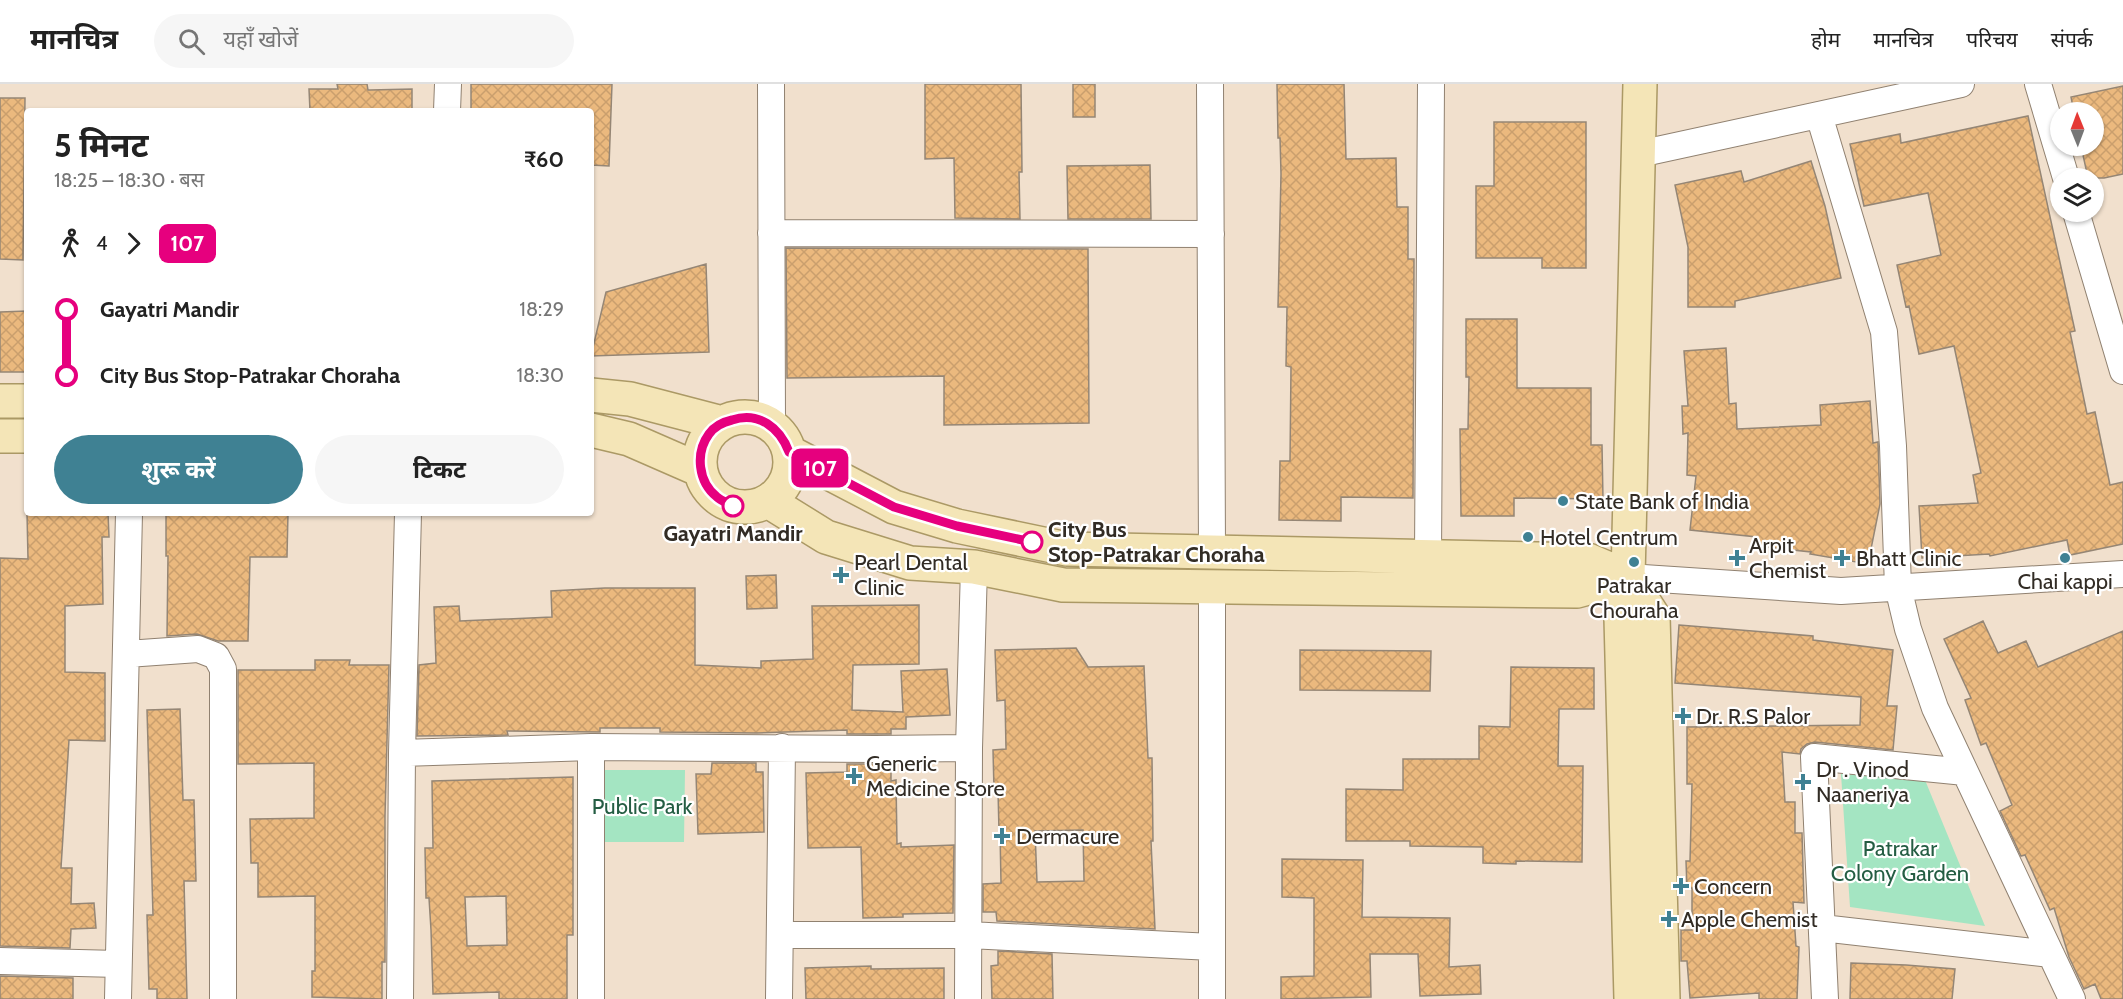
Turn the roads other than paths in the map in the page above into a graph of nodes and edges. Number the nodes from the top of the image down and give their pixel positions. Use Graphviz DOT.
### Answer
graph roads {
  1 [pos="448,84"];
  2 [pos="771,84"];
  3 [pos="1210,84"];
  4 [pos="1431,84"];
  5 [pos="1640,84"];
  6 [pos="1961,84"];
  7 [pos="2038,84"];
  8 [pos="447,108"];
  9 [pos="1819,115"];
  10 [pos="1639,154"];
  11 [pos="2063,168"];
  12 [pos="2079,222"];
  13 [pos="771,233"];
  14 [pos="1211,234"];
  15 [pos="2123,371"];
  16 [pos="594,394"];
  17 [pos="24,400"];
  18 [pos="0,401"];
  19 [pos="722,423"];
  20 [pos="594,431"];
  21 [pos="0,436"];
  22 [pos="24,436"];
  23 [pos="780,439"];
  24 [pos="700,470"];
  25 [pos="768,501"];
  26 [pos="129,516"];
  27 [pos="408,516"];
  28 [pos="1212,552"];
  29 [pos="1428,556"];
  30 [pos="974,567"];
  31 [pos="2123,574"];
  32 [pos="1628,577"];
  33 [pos="1212,586"];
  34 [pos="1898,587"];
  35 [pos="127,654"];
  36 [pos="591,747"];
  37 [pos="782,747"];
  38 [pos="969,748"];
  39 [pos="402,753"];
  40 [pos="1965,772"];
  41 [pos="1822,928"];
  42 [pos="780,935"];
  43 [pos="969,935"];
  44 [pos="1212,947"];
  45 [pos="2051,954"];
  46 [pos="0,961"];
  47 [pos="118,964"];
  48 [pos="118,999"];
  49 [pos="223,999"];
  50 [pos="400,999"];
  51 [pos="591,999"];
  52 [pos="779,999"];
  53 [pos="968,999"];
  54 [pos="1212,999"];
  55 [pos="1631,999"];
  56 [pos="1663,999"];
  57 [pos="1825,999"];
  58 [pos="2072,999"];
  1 -- 8 [label="street"];
  2 -- 13 [label="street"];
  3 -- 14 [label="street"];
  4 -- 29 [label="street"];
  5 -- 10 [label="main road"];
  6 -- 9 [label="street"];
  7 -- 11 [label="street"];
  9 -- 10 [label="street"];
  9 -- 34 [label="street"];
  10 -- 32 [label="main road"];
  12 -- 15 [label="street"];
  13 -- 14 [label="street"];
  13 -- 23 [label="street"];
  14 -- 28 [label="street"];
  16 -- 19 [label="main road"];
  17 -- 18 [label="main road"];
  19 -- 23 [label="main road"];
  19 -- 24 [label="main road"];
  20 -- 24 [label="main road"];
  21 -- 22 [label="main road"];
  23 -- 25 [label="main road"];
  23 -- 28 [label="main road"];
  24 -- 25 [label="main road"];
  25 -- 30 [label="main road"];
  26 -- 35 [label="street"];
  27 -- 39 [label="street"];
  28 -- 29 [label="main road"];
  29 -- 32 [label="main road"];
  30 -- 33 [label="main road"];
  30 -- 38 [label="street"];
  31 -- 34 [label="street"];
  32 -- 33 [label="main road"];
  32 -- 34 [label="street"];
  32 -- 55 [label="main road"];
  32 -- 56 [label="main road"];
  33 -- 44 [label="street"];
  34 -- 40 [label="street"];
  35 -- 47 [label="street"];
  35 -- 49 [label="street"];
  36 -- 37 [label="street"];
  36 -- 39 [label="street"];
  36 -- 51 [label="street"];
  37 -- 38 [label="street"];
  37 -- 42 [label="street"];
  38 -- 43 [label="street"];
  39 -- 50 [label="street"];
  40 -- 41 [label="street"];
  40 -- 45 [label="street"];
  41 -- 45 [label="street"];
  41 -- 57 [label="street"];
  42 -- 43 [label="street"];
  42 -- 52 [label="street"];
  43 -- 44 [label="street"];
  43 -- 53 [label="street"];
  44 -- 54 [label="street"];
  45 -- 58 [label="street"];
  46 -- 47 [label="street"];
  47 -- 48 [label="street"];
}
